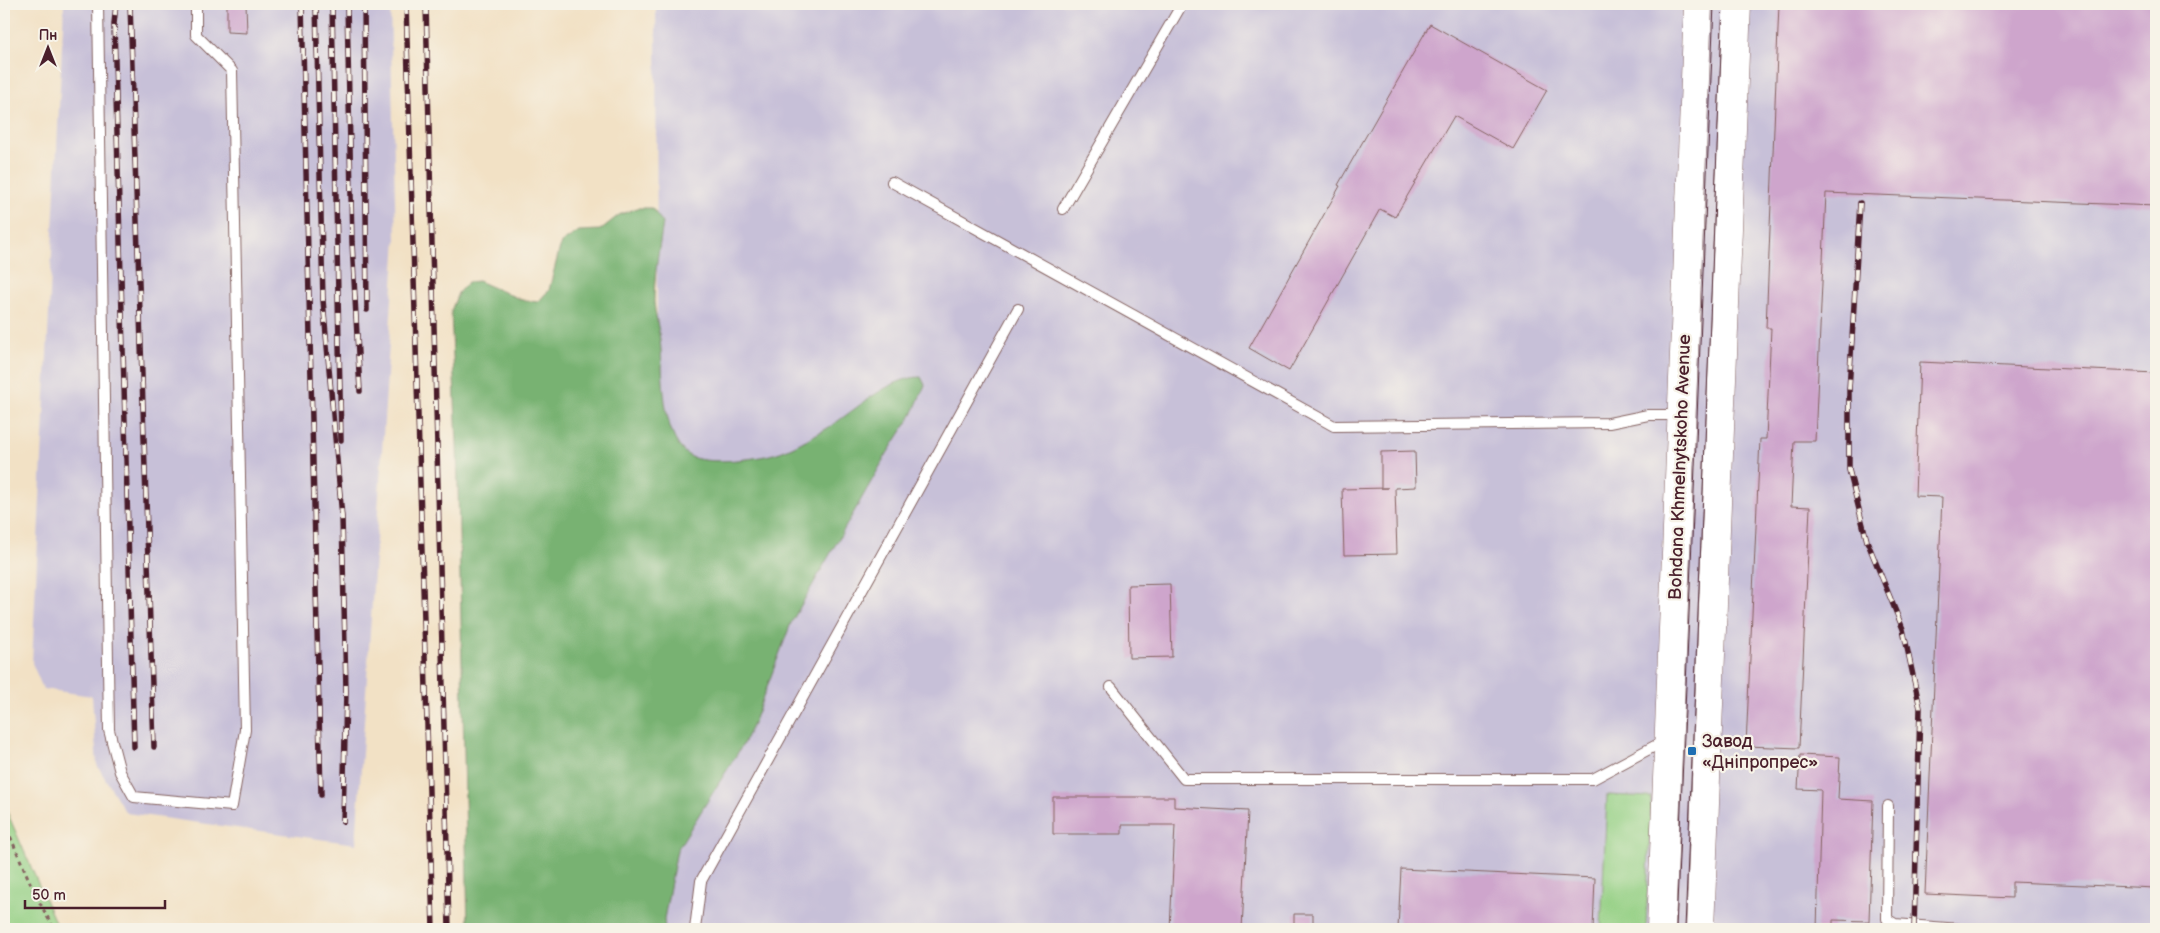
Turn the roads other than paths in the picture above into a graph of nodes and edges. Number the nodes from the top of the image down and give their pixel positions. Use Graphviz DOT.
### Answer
graph roads {
  1 [pos="98,4"];
  2 [pos="196,4"];
  3 [pos="1182,4"];
  4 [pos="1698,4"];
  5 [pos="1737,4"];
  6 [pos="892,182"];
  7 [pos="1063,209"];
  8 [pos="1018,309"];
  9 [pos="1683,415"];
  10 [pos="1111,687"];
  11 [pos="1669,738"];
  12 [pos="1888,806"];
  13 [pos="695,929"];
  14 [pos="1661,929"];
  15 [pos="1700,929"];
  16 [pos="1960,929"];
  1 -- 2 [label="lane"];
  3 -- 7 [label="lane"];
  4 -- 9 [label="main road, Bohdana Khmelnytskoho Avenue"];
  5 -- 15 [label="main road"];
  6 -- 9 [label="lane"];
  8 -- 13 [label="lane"];
  9 -- 11 [label="main road, Bohdana Khmelnytskoho Avenue"];
  10 -- 11 [label="lane"];
  11 -- 14 [label="main road, Bohdana Khmelnytskoho Avenue"];
  12 -- 16 [label="lane"];
}
